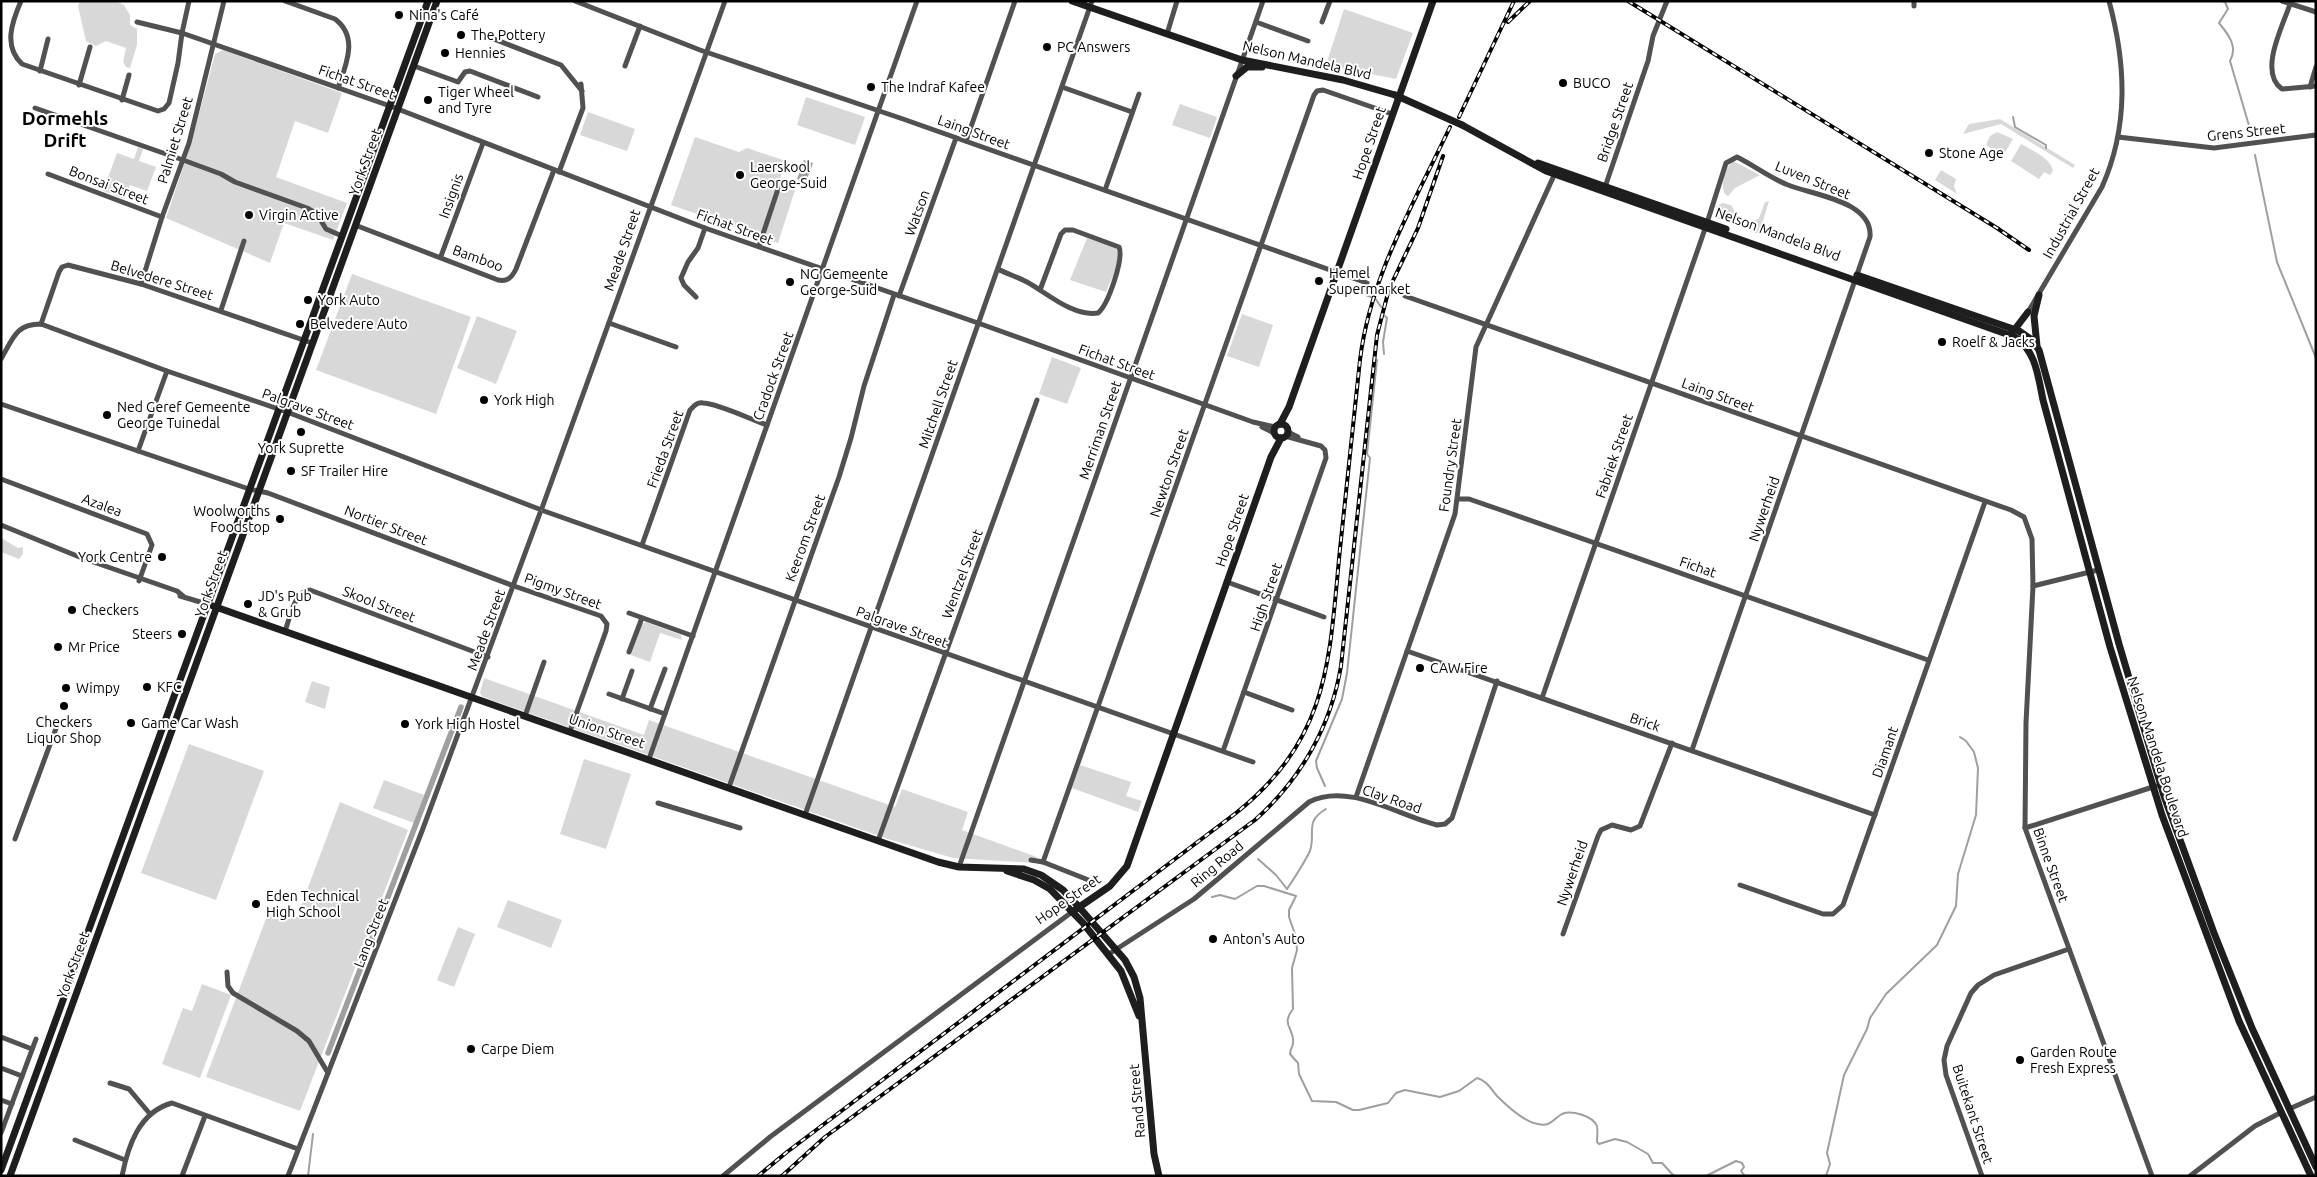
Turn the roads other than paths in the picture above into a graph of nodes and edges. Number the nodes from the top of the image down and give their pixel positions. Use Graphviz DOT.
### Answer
graph roads {
  1 [pos="21,1"];
  2 [pos="189,1"];
  3 [pos="224,1"];
  4 [pos="285,1"];
  5 [pos="428,1"];
  6 [pos="437,1"];
  7 [pos="575,1"];
  8 [pos="725,1"];
  9 [pos="917,1"];
  10 [pos="1015,1"];
  11 [pos="1072,1"];
  12 [pos="1177,1"];
  13 [pos="1263,1"];
  14 [pos="1330,1"];
  15 [pos="1433,1"];
  16 [pos="1667,1"];
  17 [pos="2109,1"];
  18 [pos="2282,1"];
  19 [pos="1091,4"];
  20 [pos="2290,4"];
  21 [pos="2316,12"];
  22 [pos="137,22"];
  23 [pos="1256,22"];
  24 [pos="1322,22"];
  25 [pos="640,26"];
  26 [pos="182,33"];
  27 [pos="1167,34"];
  28 [pos="486,36"];
  29 [pos="48,39"];
  30 [pos="1308,40"];
  31 [pos="214,44"];
  32 [pos="90,47"];
  33 [pos="707,52"];
  34 [pos="1242,60"];
  35 [pos="414,66"];
  36 [pos="624,66"];
  37 [pos="1273,66"];
  38 [pos="2316,67"];
  39 [pos="40,71"];
  40 [pos="129,75"];
  41 [pos="1236,76"];
  42 [pos="581,84"];
  43 [pos="79,85"];
  44 [pos="1062,87"];
  45 [pos="2313,87"];
  46 [pos="338,88"];
  47 [pos="582,91"];
  48 [pos="1139,94"];
  49 [pos="538,97"];
  50 [pos="122,100"];
  51 [pos="390,106"];
  52 [pos="35,108"];
  53 [pos="398,109"];
  54 [pos="878,110"];
  55 [pos="1132,112"];
  56 [pos="1392,114"];
  57 [pos="2316,135"];
  58 [pos="2118,137"];
  59 [pos="956,138"];
  60 [pos="966,141"];
  61 [pos="483,143"];
  62 [pos="183,160"];
  63 [pos="1034,166"];
  64 [pos="557,171"];
  65 [pos="1556,171"];
  66 [pos="48,174"];
  67 [pos="780,183"];
  68 [pos="1605,188"];
  69 [pos="1105,190"];
  70 [pos="650,206"];
  71 [pos="162,217"];
  72 [pos="1185,219"];
  73 [pos="1707,224"];
  74 [pos="355,225"];
  75 [pos="705,228"];
  76 [pos="342,236"];
  77 [pos="244,241"];
  78 [pos="759,246"];
  79 [pos="1261,246"];
  80 [pos="441,256"];
  81 [pos="998,269"];
  82 [pos="822,270"];
  83 [pos="1337,273"];
  84 [pos="1857,278"];
  85 [pos="1367,283"];
  86 [pos="141,284"];
  87 [pos="1040,290"];
  88 [pos="897,295"];
  89 [pos="2039,295"];
  90 [pos="1405,296"];
  91 [pos="696,297"];
  92 [pos="221,310"];
  93 [pos="2028,312"];
  94 [pos="609,323"];
  95 [pos="978,323"];
  96 [pos="41,324"];
  97 [pos="1484,325"];
  98 [pos="2015,333"];
  99 [pos="304,340"];
  100 [pos="312,343"];
  101 [pos="676,346"];
  102 [pos="2038,350"];
  103 [pos="1,359"];
  104 [pos="167,371"];
  105 [pos="1130,379"];
  106 [pos="1651,383"];
  107 [pos="1037,400"];
  108 [pos="1,404"];
  109 [pos="1205,405"];
  110 [pos="278,410"];
  111 [pos="287,412"];
  112 [pos="2059,424"];
  113 [pos="767,426"];
  114 [pos="2050,427"];
  115 [pos="1280,431"];
  116 [pos="1802,437"];
  117 [pos="1325,450"];
  118 [pos="138,451"];
  119 [pos="2070,464"];
  120 [pos="2061,467"];
  121 [pos="1,479"];
  122 [pos="249,489"];
  123 [pos="258,490"];
  124 [pos="1458,499"];
  125 [pos="1986,502"];
  126 [pos="541,510"];
  127 [pos="2024,518"];
  128 [pos="1,525"];
  129 [pos="1595,542"];
  130 [pos="642,545"];
  131 [pos="2098,570"];
  132 [pos="715,572"];
  133 [pos="2090,572"];
  134 [pos="139,580"];
  135 [pos="1227,582"];
  136 [pos="514,586"];
  137 [pos="2033,586"];
  138 [pos="1746,596"];
  139 [pos="1277,600"];
  140 [pos="795,601"];
  141 [pos="207,604"];
  142 [pos="216,607"];
  143 [pos="629,613"];
  144 [pos="1324,617"];
  145 [pos="642,618"];
  146 [pos="871,628"];
  147 [pos="285,631"];
  148 [pos="693,636"];
  149 [pos="1406,650"];
  150 [pos="629,652"];
  151 [pos="944,654"];
  152 [pos="488,657"];
  153 [pos="1928,660"];
  154 [pos="544,662"];
  155 [pos="664,669"];
  156 [pos="632,671"];
  157 [pos="1024,682"];
  158 [pos="1497,682"];
  159 [pos="1244,692"];
  160 [pos="609,694"];
  161 [pos="473,698"];
  162 [pos="1542,698"];
  163 [pos="622,699"];
  164 [pos="1098,708"];
  165 [pos="650,709"];
  166 [pos="1292,710"];
  167 [pos="665,714"];
  168 [pos="525,716"];
  169 [pos="58,723"];
  170 [pos="570,731"];
  171 [pos="1172,735"];
  172 [pos="1672,743"];
  173 [pos="1692,750"];
  174 [pos="1223,751"];
  175 [pos="649,759"];
  176 [pos="1253,762"];
  177 [pos="2161,784"];
  178 [pos="729,787"];
  179 [pos="2152,787"];
  180 [pos="1339,794"];
  181 [pos="1356,797"];
  182 [pos="658,803"];
  183 [pos="805,815"];
  184 [pos="1875,815"];
  185 [pos="740,828"];
  186 [pos="2025,828"];
  187 [pos="15,839"];
  188 [pos="878,841"];
  189 [pos="1031,860"];
  190 [pos="1043,862"];
  191 [pos="959,867"];
  192 [pos="1002,869"];
  193 [pos="1091,881"];
  194 [pos="1740,885"];
  195 [pos="1079,907"];
  196 [pos="1072,912"];
  197 [pos="1563,934"];
  198 [pos="1116,949"];
  199 [pos="2069,949"];
  200 [pos="1108,954"];
  201 [pos="227,972"];
  202 [pos="1142,1023"];
  203 [pos="1,1037"];
  204 [pos="36,1039"];
  205 [pos="32,1049"];
  206 [pos="1,1068"];
  207 [pos="328,1073"];
  208 [pos="22,1076"];
  209 [pos="110,1083"];
  210 [pos="2316,1097"];
  211 [pos="1,1100"];
  212 [pos="12,1104"];
  213 [pos="2285,1110"];
  214 [pos="150,1114"];
  215 [pos="205,1116"];
  216 [pos="1,1133"];
  217 [pos="75,1140"];
  218 [pos="298,1149"];
  219 [pos="125,1160"];
  220 [pos="2316,1167"];
  221 [pos="1,1170"];
  222 [pos="10,1176"];
  223 [pos="122,1176"];
  224 [pos="182,1176"];
  225 [pos="288,1176"];
  226 [pos="723,1176"];
  227 [pos="1159,1176"];
  228 [pos="1982,1176"];
  229 [pos="2152,1176"];
  230 [pos="2190,1176"];
  231 [pos="2311,1176"];
  1 -- 39 [label="street"];
  2 -- 26 [label="street"];
  3 -- 31 [label="street, Palmiet Street"];
  4 -- 46 [label="street"];
  5 -- 51 [label="street, York Street"];
  6 -- 35 [label="street, York Street"];
  7 -- 25 [label="street, Laing Street"];
  8 -- 33 [label="street, Meade Street"];
  9 -- 54 [label="street, Cradock Street"];
  10 -- 60 [label="street"];
  11 -- 19 [label="street, Nelson Mandela Blvd"];
  12 -- 27 [label="street"];
  13 -- 23 [label="street, Merriman Street"];
  14 -- 24 [label="street"];
  15 -- 56 [label="street, Hope Street"];
  16 -- 68 [label="street, Bridge Street"];
  17 -- 58 [label="street, Industrial Street"];
  18 -- 20 [label="street"];
  19 -- 27 [label="street, Nelson Mandela Blvd"];
  19 -- 44 [label="street, Mitchell Street"];
  20 -- 21 [label="street"];
  20 -- 45 [label="street"];
  22 -- 26 [label="street, Fichat Street"];
  23 -- 30 [label="street"];
  23 -- 34 [label="street, Merriman Street"];
  25 -- 33 [label="street, Laing Street"];
  25 -- 36 [label="street"];
  26 -- 31 [label="street, Fichat Street"];
  26 -- 50 [label="street"];
  27 -- 34 [label="street, Nelson Mandela Blvd"];
  28 -- 47 [label="street"];
  29 -- 39 [label="street"];
  31 -- 46 [label="street, Fichat Street"];
  31 -- 62 [label="street, Palmiet Street"];
  32 -- 43 [label="street"];
  33 -- 54 [label="street, Laing Street"];
  33 -- 70 [label="street, Meade Street"];
  34 -- 37 [label="street, Nelson Mandela Blvd"];
  34 -- 41 [label="street, Merriman Street"];
  35 -- 49 [label="street"];
  35 -- 53 [label="street, York Street"];
  37 -- 41 [label="street"];
  37 -- 65 [label="street, Nelson Mandela Blvd, bridge"];
  38 -- 45 [label="street"];
  39 -- 43 [label="street"];
  40 -- 50 [label="street"];
  41 -- 72 [label="street, Merriman Street"];
  42 -- 47 [label="street"];
  43 -- 50 [label="street"];
  44 -- 55 [label="street"];
  44 -- 63 [label="street, Mitchell Street"];
  46 -- 51 [label="street, Fichat Street"];
  47 -- 64 [label="street"];
  48 -- 55 [label="street"];
  51 -- 53 [label="street, Fichat Street"];
  51 -- 76 [label="street, York Street"];
  52 -- 62 [label="street"];
  53 -- 61 [label="street, Fichat Street"];
  53 -- 74 [label="street, York Street"];
  54 -- 59 [label="street, Laing Street"];
  54 -- 82 [label="street, Cradock Street"];
  55 -- 69 [label="street"];
  56 -- 79 [label="street, Newton Street"];
  56 -- 83 [label="street, Hope Street"];
  57 -- 58 [label="street, Grens Street"];
  58 -- 89 [label="street, Industrial Street"];
  59 -- 60 [label="street, Laing Street"];
  59 -- 88 [label="street, Watson"];
  60 -- 63 [label="street, Laing Street"];
  61 -- 64 [label="street, Fichat Street"];
  61 -- 80 [label="street, Insignis"];
  62 -- 71 [label="street, Palmiet Street"];
  62 -- 76 [label="street"];
  63 -- 69 [label="street, Laing Street"];
  63 -- 81 [label="street, Mitchell Street"];
  64 -- 70 [label="street, Fichat Street"];
  64 -- 80 [label="street, Bamboo"];
  65 -- 68 [label="street, Nelson Mandela Blvd"];
  65 -- 97 [label="street, Foundry Street"];
  66 -- 71 [label="street, Bonsai Street"];
  67 -- 78 [label="street"];
  68 -- 73 [label="street, Nelson Mandela Blvd"];
  69 -- 72 [label="street, Laing Street"];
  70 -- 75 [label="street, Fichat Street"];
  70 -- 94 [label="street, Meade Street"];
  71 -- 86 [label="street, Palmiet Street"];
  72 -- 79 [label="street, Laing Street"];
  72 -- 105 [label="street, Merriman Street"];
  73 -- 84 [label="street, Nelson Mandela Blvd"];
  73 -- 84 [label="street, Luven Street"];
  73 -- 106 [label="street, Fabriek Street"];
  74 -- 80 [label="street, Bamboo"];
  74 -- 100 [label="street, York Street"];
  75 -- 78 [label="street, Fichat Street"];
  75 -- 91 [label="street"];
  76 -- 99 [label="street, York Street"];
  77 -- 92 [label="street"];
  78 -- 82 [label="street, Fichat Street"];
  79 -- 83 [label="street, Laing Street"];
  79 -- 109 [label="street, Newton Street"];
  81 -- 87 [label="street"];
  81 -- 95 [label="street, Mitchell Street"];
  82 -- 88 [label="street, Fichat Street"];
  82 -- 113 [label="street, Cradock Street"];
  83 -- 85 [label="street, Laing Street"];
  83 -- 115 [label="street, Hope Street"];
  84 -- 98 [label="street, Nelson Mandela Blvd"];
  84 -- 116 [label="street, Nywerheid"];
  86 -- 92 [label="street, Belvedere Street"];
  86 -- 96 [label="street, Belvedere Street"];
  87 -- 87 [label="street"];
  88 -- 95 [label="street, Fichat Street"];
  88 -- 140 [label="street, Keerom Street"];
  89 -- 93 [label="street, Industrial Street"];
  89 -- 102 [label="street"];
  90 -- 97 [label="street, Laing Street"];
  92 -- 99 [label="street, Belvedere Street"];
  93 -- 98 [label="street, Industrial Street"];
  94 -- 101 [label="street"];
  94 -- 126 [label="street, Meade Street"];
  95 -- 105 [label="street, Fichat Street"];
  95 -- 146 [label="street, Mitchell Street"];
  96 -- 103 [label="street"];
  96 -- 104 [label="street, Palgrave Street"];
  97 -- 106 [label="street, Laing Street"];
  97 -- 124 [label="street, Foundry Street"];
  98 -- 102 [label="street, Nelson Mandela Boulevard"];
  98 -- 114 [label="street, Nelson Mandela Boulevard"];
  99 -- 100 [label="street, Belvedere Street"];
  99 -- 110 [label="street, York Street"];
  100 -- 111 [label="street, York Street"];
  102 -- 112 [label="street, Nelson Mandela Boulevard"];
  104 -- 110 [label="street, Palgrave Street"];
  104 -- 118 [label="street"];
  105 -- 109 [label="street, Fichat Street"];
  105 -- 157 [label="street, Merriman Street"];
  106 -- 116 [label="street, Laing Street"];
  106 -- 129 [label="street, Fabriek Street"];
  107 -- 151 [label="street, Wentzel Street"];
  108 -- 118 [label="street, Nortier Street"];
  109 -- 115 [label="street, Fichat Street"];
  109 -- 164 [label="street, Newton Street"];
  110 -- 111 [label="street, Palgrave Street"];
  110 -- 122 [label="street, York Street"];
  111 -- 123 [label="street, York Street"];
  111 -- 126 [label="street, Palgrave Street"];
  112 -- 114 [label="street"];
  112 -- 119 [label="street, Nelson Mandela Boulevard"];
  113 -- 130 [label="street, Frieda Street"];
  113 -- 132 [label="street, Cradock Street"];
  114 -- 120 [label="street, Nelson Mandela Boulevard"];
  115 -- 117 [label="street, Fichat Street"];
  115 -- 135 [label="street, Hope Street"];
  116 -- 125 [label="street, Laing Street"];
  116 -- 138 [label="street, Nywerheid"];
  117 -- 139 [label="street, High Street"];
  118 -- 122 [label="street, Nortier Street"];
  119 -- 120 [label="street"];
  119 -- 131 [label="street, Nelson Mandela Boulevard"];
  120 -- 133 [label="street, Nelson Mandela Boulevard"];
  121 -- 134 [label="street, Azalea"];
  122 -- 123 [label="street, Nortier Street"];
  122 -- 141 [label="street, York Street"];
  123 -- 136 [label="street, Nortier Street"];
  123 -- 142 [label="street, York Street"];
  124 -- 129 [label="street, Fichat"];
  124 -- 149 [label="street, Foundry Street"];
  125 -- 127 [label="street, Laing Street"];
  125 -- 153 [label="street, Diamant"];
  126 -- 130 [label="street, Palgrave Street"];
  126 -- 136 [label="street, Meade Street"];
  127 -- 137 [label="street, Binne Street"];
  128 -- 134 [label="street"];
  129 -- 138 [label="street, Fichat"];
  129 -- 162 [label="street, Fabriek Street"];
  130 -- 132 [label="street, Palgrave Street"];
  131 -- 133 [label="street"];
  131 -- 177 [label="street, Nelson Mandela Boulevard"];
  132 -- 140 [label="street, Palgrave Street"];
  132 -- 148 [label="street, Cradock Street"];
  133 -- 137 [label="street"];
  133 -- 179 [label="street, Nelson Mandela Boulevard"];
  134 -- 141 [label="street"];
  135 -- 139 [label="street"];
  135 -- 171 [label="street, Hope Street"];
  136 -- 152 [label="street, Meade Street"];
  136 -- 170 [label="street, Pigmy Street"];
  137 -- 186 [label="street, Binne Street"];
  138 -- 153 [label="street, Fichat"];
  138 -- 173 [label="street, Nywerheid"];
  139 -- 144 [label="street"];
  139 -- 159 [label="street, High Street"];
  140 -- 146 [label="street, Palgrave Street"];
  140 -- 178 [label="street, Keerom Street"];
  141 -- 142 [label="street, Union Street"];
  141 -- 221 [label="street, York Street"];
  142 -- 147 [label="street, Union Street"];
  142 -- 222 [label="street, York Street"];
  143 -- 145 [label="street"];
  145 -- 148 [label="street"];
  145 -- 150 [label="street"];
  146 -- 151 [label="street, Palgrave Street"];
  146 -- 183 [label="street, Mitchell Street"];
  147 -- 152 [label="street, Skool Street"];
  147 -- 161 [label="street, Union Street"];
  148 -- 167 [label="street, Cradock Street"];
  149 -- 158 [label="street, Brick"];
  149 -- 181 [label="street, Foundry Street"];
  151 -- 157 [label="street, Palgrave Street"];
  151 -- 188 [label="street, Wentzel Street"];
  152 -- 161 [label="street, Meade Street"];
  153 -- 184 [label="street, Diamant"];
  154 -- 168 [label="street"];
  155 -- 165 [label="street"];
  156 -- 163 [label="street"];
  157 -- 164 [label="street, Palgrave Street"];
  157 -- 191 [label="street, Merriman Street"];
  158 -- 162 [label="street, Brick"];
  158 -- 181 [label="street, Clay Road"];
  159 -- 166 [label="street"];
  159 -- 174 [label="street, High Street"];
  160 -- 163 [label="street"];
  161 -- 168 [label="street, Union Street"];
  161 -- 207 [label="street, Lang Street"];
  162 -- 172 [label="street, Brick"];
  163 -- 165 [label="street"];
  164 -- 171 [label="street, Palgrave Street"];
  164 -- 190 [label="street, Newton Street"];
  165 -- 167 [label="street"];
  167 -- 175 [label="street, Cradock Street"];
  168 -- 170 [label="street, Union Street"];
  169 -- 187 [label="street"];
  170 -- 175 [label="street, Union Street"];
  171 -- 174 [label="street, Palgrave Street"];
  171 -- 195 [label="street, Hope Street"];
  172 -- 173 [label="street, Brick"];
  172 -- 197 [label="street, Nywerheid"];
  173 -- 184 [label="street, Brick"];
  174 -- 176 [label="street, Palgrave Street"];
  175 -- 178 [label="street, Union Street"];
  177 -- 179 [label="street"];
  177 -- 213 [label="street, Nelson Mandela Boulevard"];
  178 -- 183 [label="street, Union Street"];
  179 -- 186 [label="street"];
  179 -- 213 [label="street, Nelson Mandela Boulevard"];
  180 -- 181 [label="street, Clay Road"];
  180 -- 198 [label="street, Ring Road"];
  182 -- 185 [label="street"];
  183 -- 188 [label="street, Union Street"];
  184 -- 194 [label="street, Diamant"];
  186 -- 199 [label="street, Binne Street"];
  188 -- 191 [label="street, Union Street"];
  189 -- 190 [label="street"];
  190 -- 193 [label="street"];
  191 -- 192 [label="street, Union Street"];
  192 -- 195 [label="street, Union Street"];
  192 -- 196 [label="street, Union Street"];
  195 -- 196 [label="street, Hope Street"];
  195 -- 198 [label="street, Union Street"];
  196 -- 200 [label="street, Union Street"];
  196 -- 226 [label="street, Hope Street"];
  198 -- 200 [label="street, Ring Road"];
  198 -- 202 [label="street, Rand Street"];
  199 -- 228 [label="street, Buitekant Street"];
  199 -- 229 [label="street, Binne Street"];
  200 -- 202 [label="street, Rand Street"];
  201 -- 207 [label="street"];
  202 -- 227 [label="street, Rand Street"];
  203 -- 205 [label="street"];
  204 -- 205 [label="street"];
  205 -- 208 [label="street"];
  206 -- 208 [label="street"];
  207 -- 218 [label="street, Lang Street"];
  208 -- 212 [label="street"];
  209 -- 214 [label="street"];
  210 -- 213 [label="street"];
  211 -- 212 [label="street"];
  212 -- 216 [label="street"];
  213 -- 220 [label="street, Nelson Mandela Boulevard"];
  213 -- 230 [label="street"];
  213 -- 231 [label="street, Nelson Mandela Boulevard"];
  214 -- 215 [label="street"];
  214 -- 219 [label="street"];
  215 -- 218 [label="street"];
  215 -- 224 [label="street"];
  217 -- 219 [label="street"];
  218 -- 225 [label="street, Lang Street"];
  219 -- 223 [label="street"];
}
